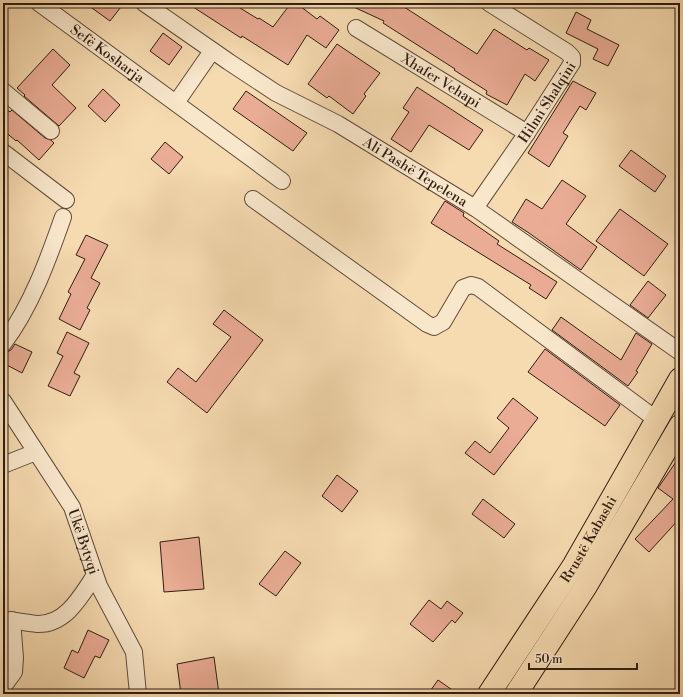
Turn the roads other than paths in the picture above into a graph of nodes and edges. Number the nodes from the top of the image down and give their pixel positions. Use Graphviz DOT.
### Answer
graph roads {
  1 [pos="39,3"];
  2 [pos="144,3"];
  3 [pos="489,3"];
  4 [pos="356,28"];
  5 [pos="212,51"];
  6 [pos="3,91"];
  7 [pos="176,103"];
  8 [pos="51,131"];
  9 [pos="527,133"];
  10 [pos="3,152"];
  11 [pos="282,181"];
  12 [pos="66,200"];
  13 [pos="253,200"];
  14 [pos="475,208"];
  15 [pos="63,217"];
  16 [pos="3,344"];
  17 [pos="680,352"];
  18 [pos="680,379"];
  19 [pos="3,400"];
  20 [pos="656,420"];
  21 [pos="680,426"];
  22 [pos="36,452"];
  23 [pos="3,465"];
  24 [pos="95,575"];
  25 [pos="8,620"];
  26 [pos="3,687"];
  27 [pos="138,694"];
  28 [pos="489,694"];
  29 [pos="516,694"];
  1 -- 7 [label="street, Sefë Kosharja"];
  2 -- 5 [label="street, Ali Pashë Tepelena"];
  3 -- 9 [label="street, Hilmi Shalqini"];
  4 -- 9 [label="street, Xhafer Vehapi"];
  5 -- 7 [label="street"];
  5 -- 14 [label="street, Ali Pashë Tepelena"];
  6 -- 8 [label="street"];
  7 -- 11 [label="street, Sefë Kosharja"];
  9 -- 14 [label="street, Hilmi Shalqini"];
  10 -- 12 [label="street"];
  13 -- 20 [label="street"];
  14 -- 17 [label="street, Ali Pashë Tepelena"];
  15 -- 16 [label="street"];
  18 -- 20 [label="main road, Rrustë Kabashi"];
  19 -- 22 [label="street, Ukë Bytyqi"];
  20 -- 28 [label="main road, Rrustë Kabashi"];
  21 -- 29 [label="main road, Rrustë Kabashi"];
  22 -- 23 [label="street"];
  22 -- 24 [label="street, Ukë Bytyqi"];
  24 -- 25 [label="street"];
  24 -- 27 [label="street, Ukë Bytyqi"];
  25 -- 26 [label="street"];
}
